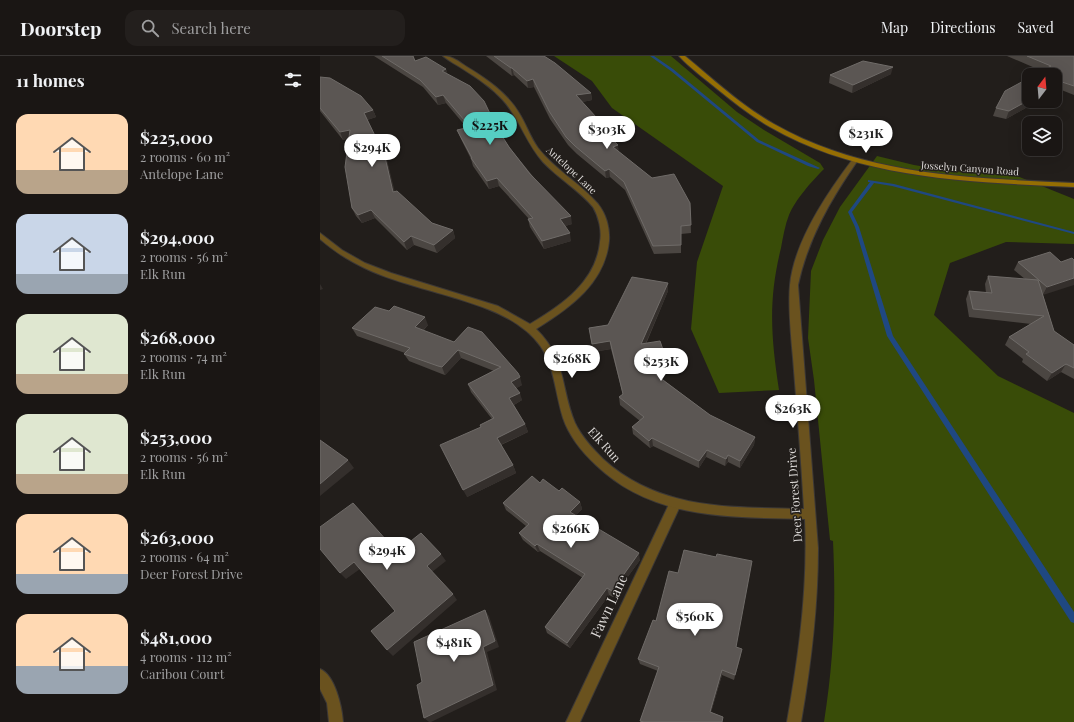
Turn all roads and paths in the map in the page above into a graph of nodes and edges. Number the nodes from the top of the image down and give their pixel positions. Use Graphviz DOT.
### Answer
graph roads {
  1 [pos="446,56"];
  2 [pos="682,56"];
  3 [pos="855,160"];
  4 [pos="1074,185"];
  5 [pos="320,235"];
  6 [pos="530,328"];
  7 [pos="675,504"];
  8 [pos="810,514"];
  9 [pos="320,676"];
  10 [pos="336,722"];
  11 [pos="573,722"];
  12 [pos="794,722"];
  1 -- 6 [label="street, Antelope Lane"];
  2 -- 3 [label="street, Josselyn Canyon Road"];
  3 -- 4 [label="street, Josselyn Canyon Road"];
  3 -- 8 [label="street, Deer Forest Drive"];
  5 -- 6 [label="street, Elk Run"];
  6 -- 7 [label="street, Elk Run"];
  7 -- 8 [label="street, Elk Run"];
  7 -- 11 [label="street, Fawn Lane"];
  8 -- 12 [label="street, Deer Forest Drive"];
  9 -- 10 [label="street"];
}
